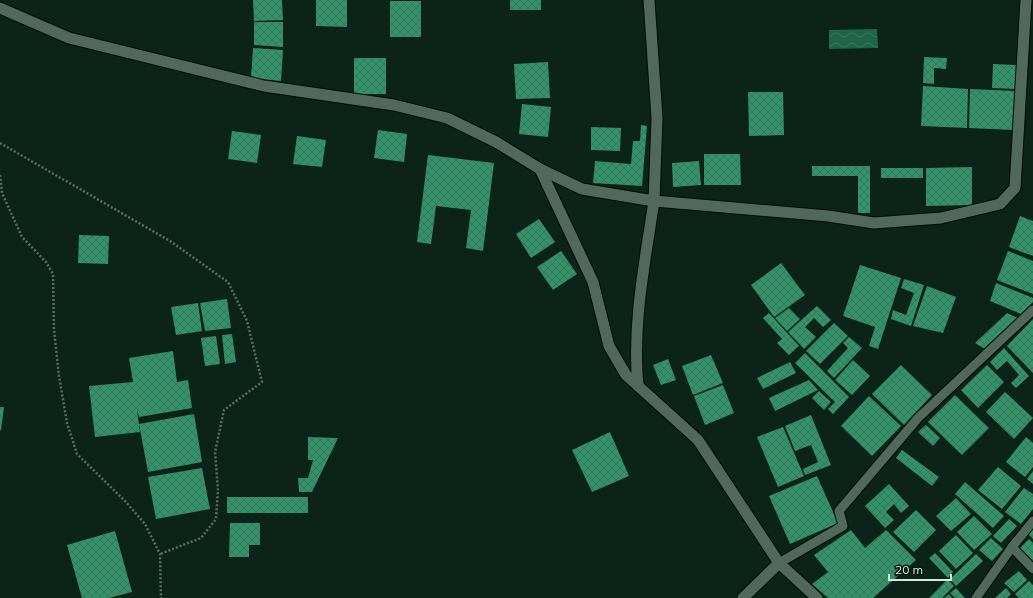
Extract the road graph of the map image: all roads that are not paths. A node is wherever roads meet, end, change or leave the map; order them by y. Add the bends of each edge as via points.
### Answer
1 (648, 0) edge
2 (1026, 0) edge
3 (0, 8) edge
4 (540, 169) junction
5 (654, 201) junction
6 (1033, 310) edge
7 (638, 386) junction
8 (1033, 520) edge
9 (1012, 547) junction
10 (779, 563) junction
11 (1033, 569) edge
12 (743, 598) edge
13 (817, 598) edge
14 (976, 598) edge

1 - 5 street via 657,118
2 - 5 street via 1015,188 1000,204 941,218 874,223 828,216
3 - 4 street via 69,38 257,84 394,105 447,118 496,142
4 - 5 street via 582,189
4 - 7 street via 593,282 609,346 626,375
5 - 7 street via 640,301 636,362
6 - 10 lane via 918,418 839,511 843,526
7 - 10 street via 698,440
8 - 9 lane
9 - 11 lane
9 - 14 lane
10 - 12 street
10 - 13 street

